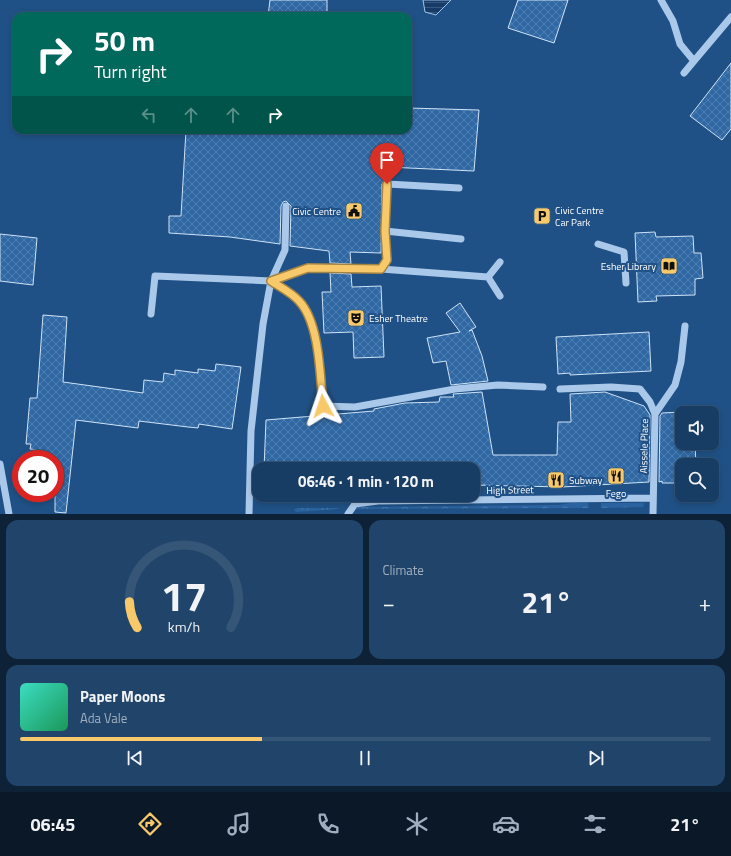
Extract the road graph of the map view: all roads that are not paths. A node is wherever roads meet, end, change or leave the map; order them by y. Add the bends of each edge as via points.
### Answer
1 (661, 0) edge
2 (731, 17) edge
3 (694, 61) junction
4 (684, 73) dead end
5 (459, 188) dead end
6 (286, 206) dead end
7 (385, 231) junction
8 (461, 239) dead end
9 (598, 244) dead end
10 (500, 262) dead end
11 (381, 269) junction
12 (488, 277) junction
13 (271, 281) junction
14 (626, 283) dead end
15 (500, 296) dead end
16 (151, 314) dead end
17 (685, 326) dead end
18 (543, 388) dead end
19 (560, 389) dead end
20 (654, 414) junction
21 (0, 464) edge
22 (653, 498) junction
23 (9, 514) edge
24 (248, 514) edge
25 (348, 514) edge
26 (653, 514) edge

1 - 3 street via 673,21 680,44
2 - 3 street
3 - 4 street
5 - 7 street via 387,184
6 - 13 street via 285,250
7 - 8 street
7 - 11 street via 387,260
9 - 14 street via 624,252
10 - 12 street
11 - 12 street
11 - 13 street via 308,268
12 - 15 street
13 - 16 street via 155,276
13 - 18 street via 299,300 309,314 319,363 323,406 355,407 455,388 498,385
13 - 24 street via 263,324 251,431
17 - 20 street via 681,362 675,385
19 - 20 street, Aissele Place via 640,389 650,402
20 - 22 street, Aissele Place
21 - 23 street
22 - 25 street, High Street via 378,501 354,504
22 - 26 street, Aissele Place

